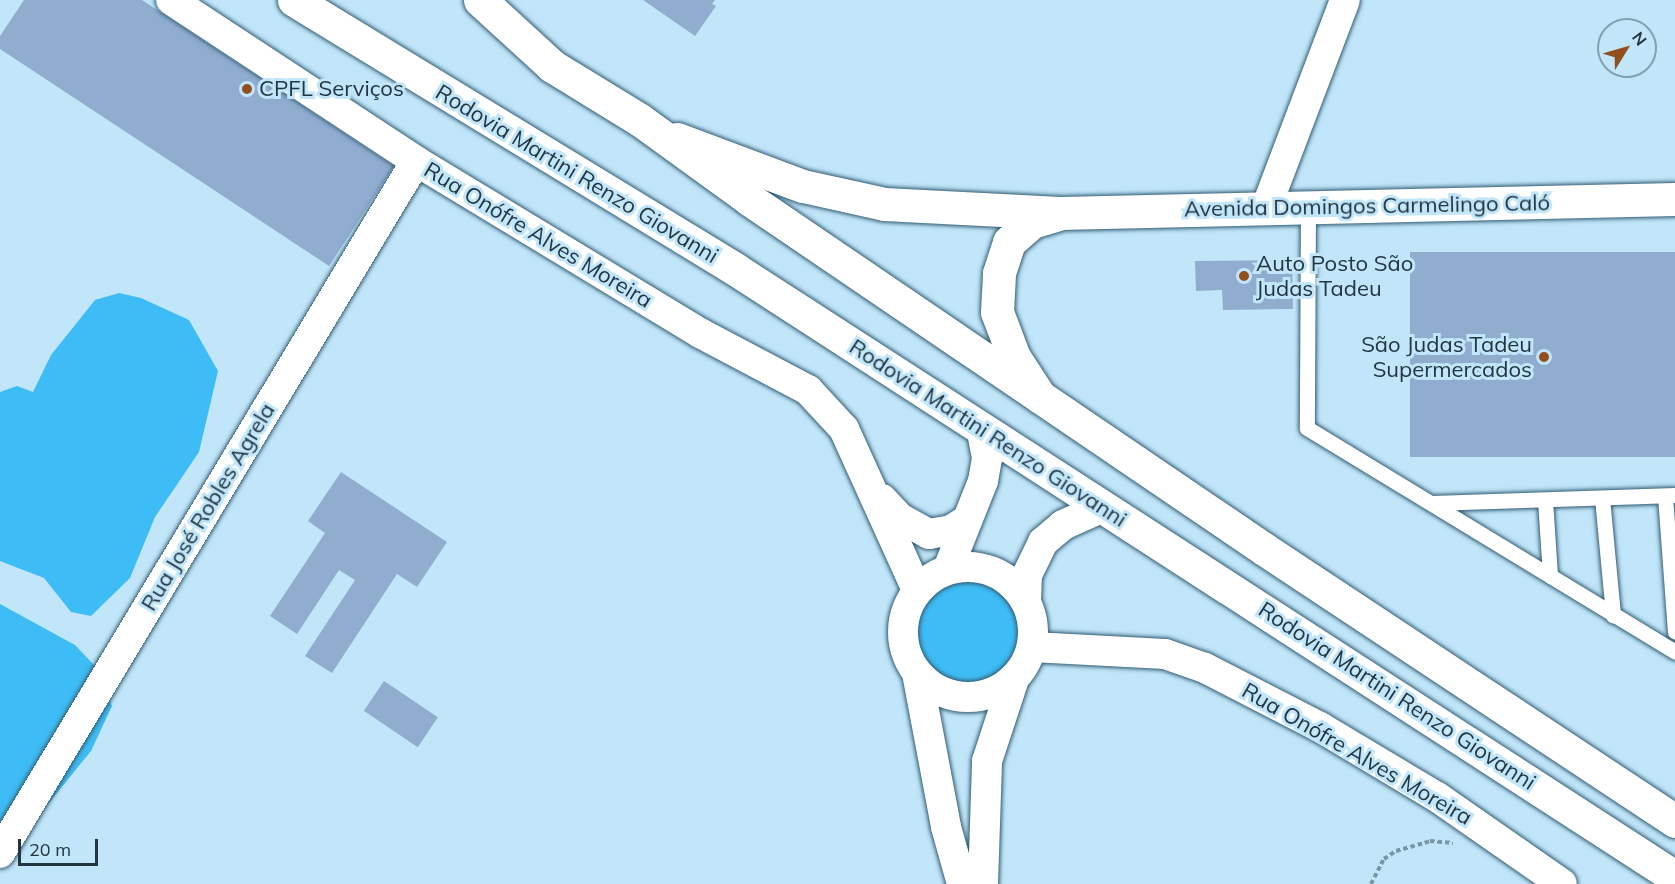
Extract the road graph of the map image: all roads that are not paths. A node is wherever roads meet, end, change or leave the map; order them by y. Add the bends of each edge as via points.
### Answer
1 (171, 0) edge
2 (294, 0) edge
3 (480, 0) edge
4 (1345, 0) edge
5 (640, 120) junction
6 (416, 161) junction
7 (1675, 199) edge
8 (1308, 207) junction
9 (1266, 208) junction
10 (1060, 213) junction
11 (1040, 396) junction
12 (981, 428) junction
13 (876, 492) junction
14 (1670, 496) edge
15 (1602, 498) junction
16 (1545, 500) junction
17 (1431, 504) junction
18 (1103, 507) junction
19 (967, 520) junction
20 (948, 569) junction
21 (1550, 576) junction
22 (906, 593) junction
23 (1026, 602) junction
24 (1613, 615) junction
25 (1675, 632) edge
26 (1032, 647) junction
27 (1675, 652) edge
28 (909, 670) junction
29 (1014, 679) junction
30 (1675, 821) edge
31 (0, 853) edge
32 (1675, 877) edge
33 (962, 884) edge
34 (983, 884) edge
35 (1562, 884) edge

1 - 6 street, Rua Onófre Alves Moreira
2 - 12 main road, Rodovia Martini Renzo Giovanni via 735,270
3 - 5 main road via 552,66
4 - 9 street
5 - 10 main road, Avenida Domingos Carmelingo Caló via 691,146 815,188 884,204
5 - 11 main road via 749,199
6 - 13 street, Rua Onófre Alves Moreira via 700,333 808,390 844,429
6 - 31 street, Rua José Robles Agrela
7 - 8 main road, Avenida Domingos Carmelingo Caló
8 - 9 main road, Avenida Domingos Carmelingo Caló
8 - 17 lane via 1307,428
9 - 10 main road, Avenida Domingos Carmelingo Caló
10 - 11 main road, Avenida Domingos Carmelingo Caló via 1032,222 1009,242 999,273 997,312 1014,357
11 - 30 main road
12 - 18 main road, Rodovia Martini Renzo Giovanni
12 - 19 street via 986,466
13 - 19 street via 900,518 929,534 951,530
13 - 22 street
14 - 15 lane
14 - 25 lane
15 - 16 lane
15 - 24 lane
16 - 17 lane
16 - 21 lane
17 - 21 lane
18 - 23 street via 1063,525 1043,542 1027,575
18 - 32 main road, Rodovia Martini Renzo Giovanni
19 - 20 street
20 - 22 street
20 - 23 street via 985,568 1016,587
21 - 24 lane
22 - 28 street via 903,640
23 - 26 street via 1032,617
24 - 27 lane
26 - 29 street
26 - 35 street, Rua Onófre Alves Moreira via 1165,654 1205,668 1320,727 1491,832
28 - 29 street via 933,688 953,696 975,698 996,692
28 - 33 street
29 - 34 street via 987,761

